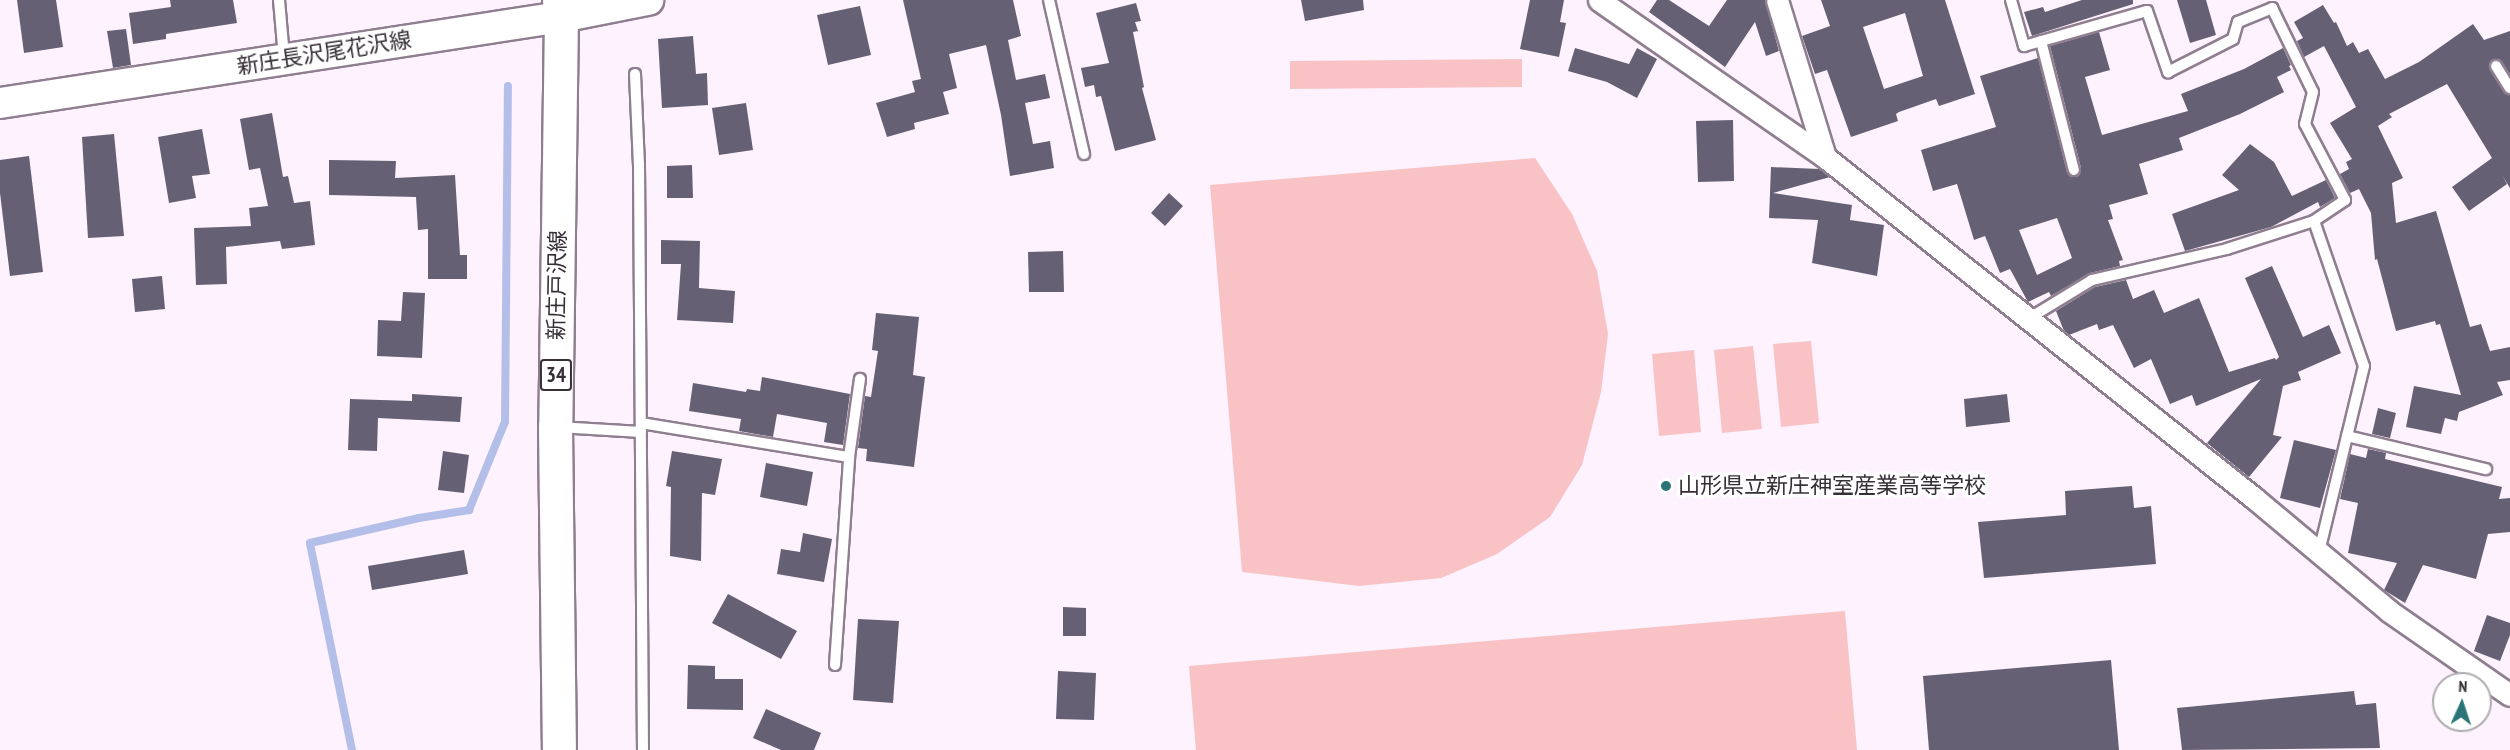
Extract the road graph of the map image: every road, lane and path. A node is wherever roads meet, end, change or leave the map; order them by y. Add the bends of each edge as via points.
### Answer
1 (279, 0) edge
2 (648, 0) edge
3 (1049, 0) edge
4 (1599, 0) edge
5 (1777, 0) edge
6 (2011, 0) edge
7 (560, 9) edge
8 (2042, 41) junction
9 (284, 59) junction
10 (2496, 66) dead end
11 (635, 74) dead end
12 (2510, 88) edge
13 (0, 103) edge
14 (1084, 154) dead end
15 (1825, 157) junction
16 (2074, 170) dead end
17 (2314, 221) junction
18 (2028, 319) junction
19 (860, 379) dead end
20 (555, 427) junction
21 (641, 427) junction
22 (2347, 436) junction
23 (849, 457) junction
24 (2486, 469) dead end
25 (2319, 552) junction
26 (835, 665) dead end
27 (2510, 695) edge
28 (559, 750) edge
29 (643, 750) edge

1 - 9 lane
2 - 7 main road, 新庄長沢尾花沢線
3 - 14 lane
4 - 15 street
5 - 15 street
6 - 8 lane via 2024,46
7 - 9 main road, 新庄長沢尾花沢線
7 - 20 main road, 新庄戸沢線 / 34
8 - 16 lane
8 - 17 lane via 2147,11 2168,72 2233,39 2238,22 2272,8 2313,92 2306,124 2344,200
9 - 13 main road, 新庄長沢尾花沢線
10 - 12 lane
11 - 21 lane
15 - 18 street
17 - 18 lane via 2227,249 2092,280
17 - 22 lane via 2364,366
18 - 25 street
19 - 23 lane
20 - 21 lane
20 - 28 main road, 新庄戸沢線 / 34
21 - 23 lane
21 - 29 lane
22 - 24 lane
22 - 25 lane
23 - 26 lane
25 - 27 street via 2389,611

